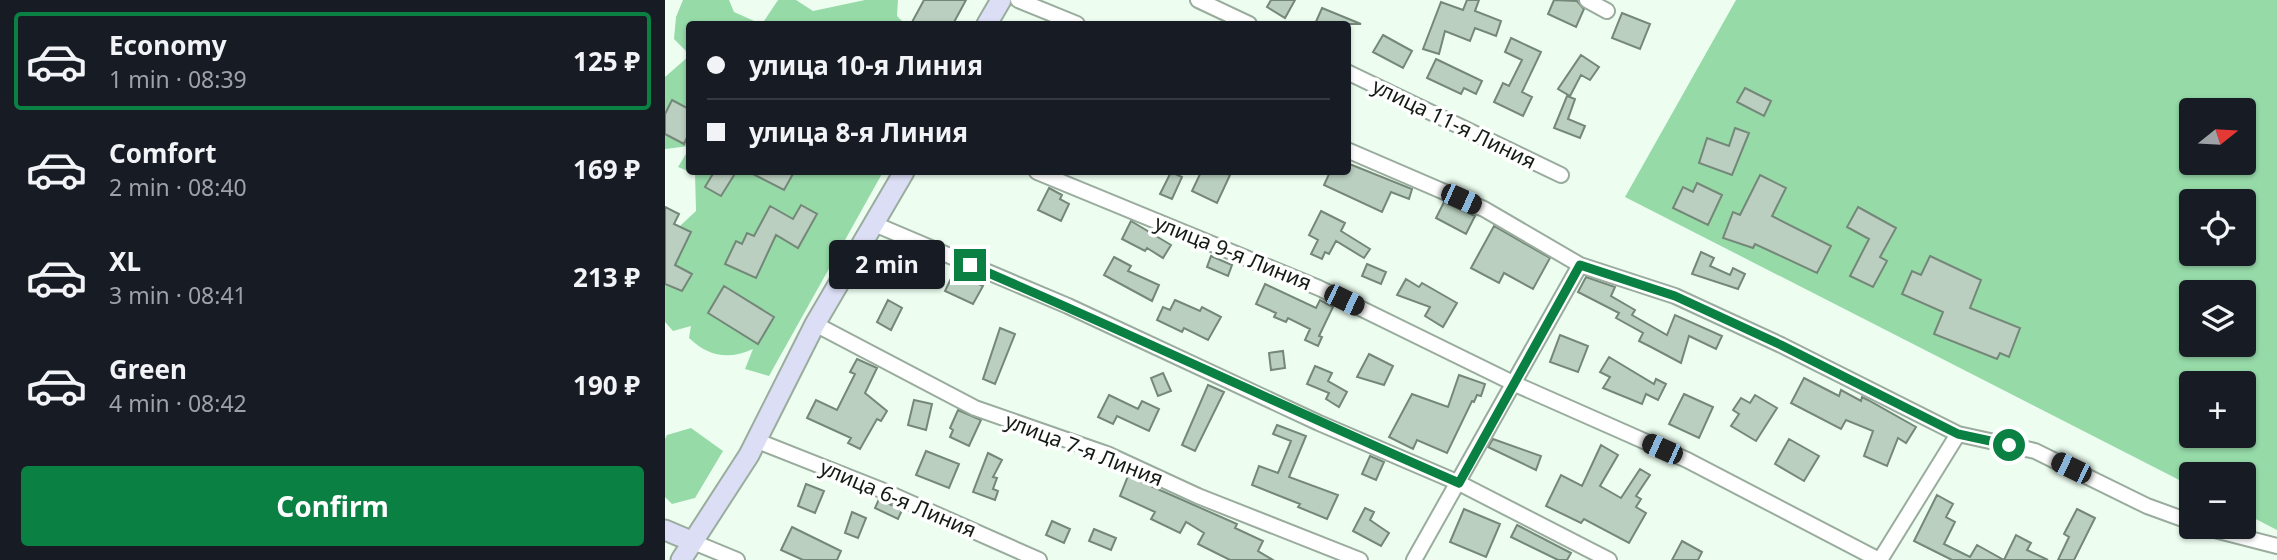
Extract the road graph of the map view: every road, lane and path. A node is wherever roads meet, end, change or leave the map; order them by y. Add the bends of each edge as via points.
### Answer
1 (1001, 0) edge
2 (1018, 0) edge
3 (1198, 0) edge
4 (1587, 0) edge
5 (1608, 11) dead end
6 (989, 21) edge
7 (1070, 21) edge
8 (1243, 21) edge
9 (1351, 74) edge
10 (1351, 152) edge
11 (902, 175) edge
12 (1044, 175) edge
13 (1561, 175) dead end
14 (872, 223) junction
15 (1580, 265) junction
16 (815, 324) junction
17 (1515, 384) junction
18 (1958, 434) junction
19 (755, 440) junction
20 (1459, 483) junction
21 (2179, 518) edge
22 (665, 530) edge
23 (2250, 539) edge
24 (691, 541) junction
25 (2277, 546) edge
26 (681, 560) edge
27 (737, 560) edge
28 (1039, 560) edge
29 (1360, 560) edge
30 (1414, 560) edge
31 (1609, 560) edge
32 (1879, 560) edge

1 - 6 street
2 - 7 street
3 - 8 street
4 - 5 street
9 - 13 street, улица 11-я Линия
10 - 15 street via 1484,209
11 - 14 street
12 - 17 street, улица 9-я Линия via 1319,288
14 - 16 street
14 - 20 street
15 - 17 street
15 - 18 street via 1675,296
16 - 19 street
16 - 29 street, улица 7-я Линия via 975,408 1107,454 1198,496
17 - 20 street
17 - 32 street, улица 9-я Линия via 1686,460
18 - 21 street via 2035,451
18 - 32 street
19 - 24 street
19 - 28 street, улица 6-я Линия
20 - 30 street
20 - 31 street
22 - 24 street
23 - 25 street
24 - 26 street
24 - 27 street

